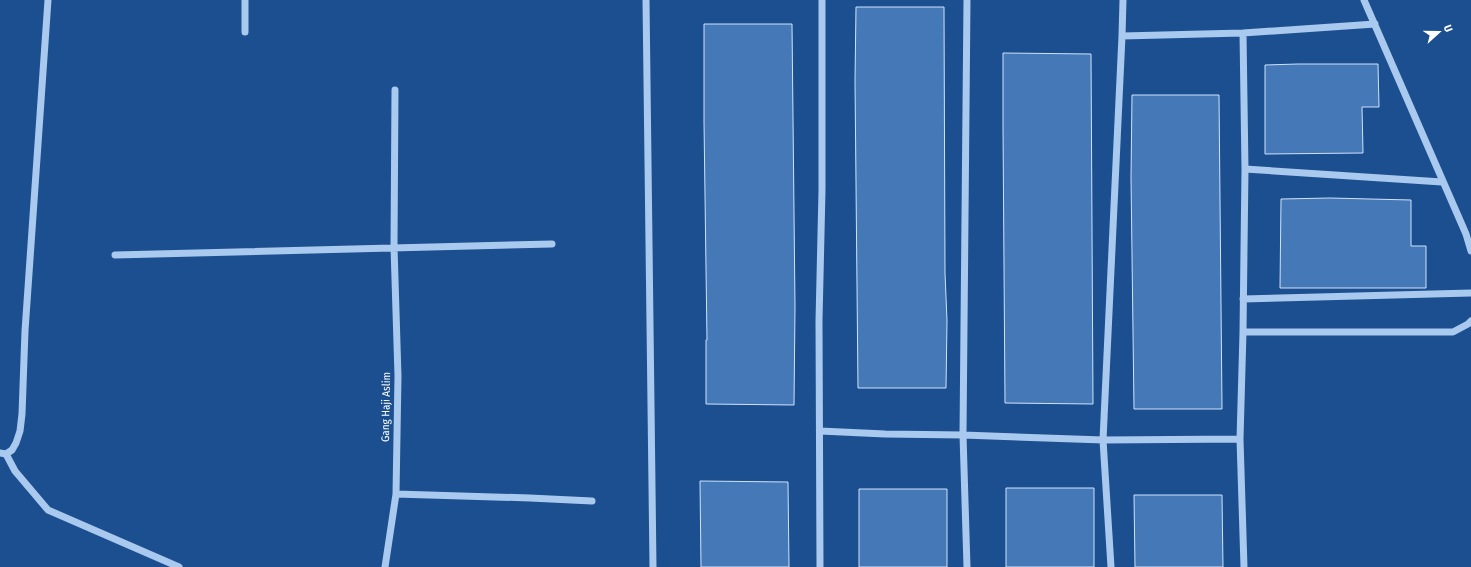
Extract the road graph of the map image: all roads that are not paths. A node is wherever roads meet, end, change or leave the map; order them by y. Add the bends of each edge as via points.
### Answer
1 (48, 0) edge
2 (245, 0) edge
3 (646, 0) edge
4 (822, 0) edge
5 (967, 0) edge
6 (1123, 0) edge
7 (1364, 0) edge
8 (1375, 24) junction
9 (245, 32) dead end
10 (1244, 32) junction
11 (1122, 36) junction
12 (395, 90) dead end
13 (1245, 169) junction
14 (1442, 182) junction
15 (552, 244) dead end
16 (394, 247) junction
17 (1471, 251) edge
18 (115, 255) dead end
19 (1471, 293) edge
20 (1243, 299) junction
21 (1471, 321) edge
22 (1243, 332) junction
23 (820, 431) junction
24 (964, 435) junction
25 (1240, 439) junction
26 (1103, 440) junction
27 (3, 454) edge
28 (396, 494) junction
29 (592, 501) dead end
30 (179, 567) edge
31 (386, 567) edge
32 (653, 567) edge
33 (820, 567) edge
34 (967, 567) edge
35 (1111, 567) edge
36 (1244, 567) edge

1 - 27 street via 25,331 22,414 16,443 12,450
2 - 9 street
3 - 32 street
4 - 23 street
5 - 24 street
6 - 11 street
7 - 8 street
8 - 10 street
8 - 14 street
10 - 11 street
10 - 13 street
11 - 26 street
12 - 16 street, Gang Haji Aslim
13 - 14 street
13 - 20 street
14 - 17 street
15 - 16 street
16 - 18 street
16 - 28 street, Gang Haji Aslim via 398,376
19 - 20 street
20 - 22 street
21 - 22 street via 1453,332
22 - 25 street
23 - 24 street
23 - 33 street
24 - 26 street
24 - 34 street
25 - 26 street
25 - 36 street
26 - 35 street
27 - 30 street via 48,510
28 - 29 street
28 - 31 street, Gang Haji Aslim

